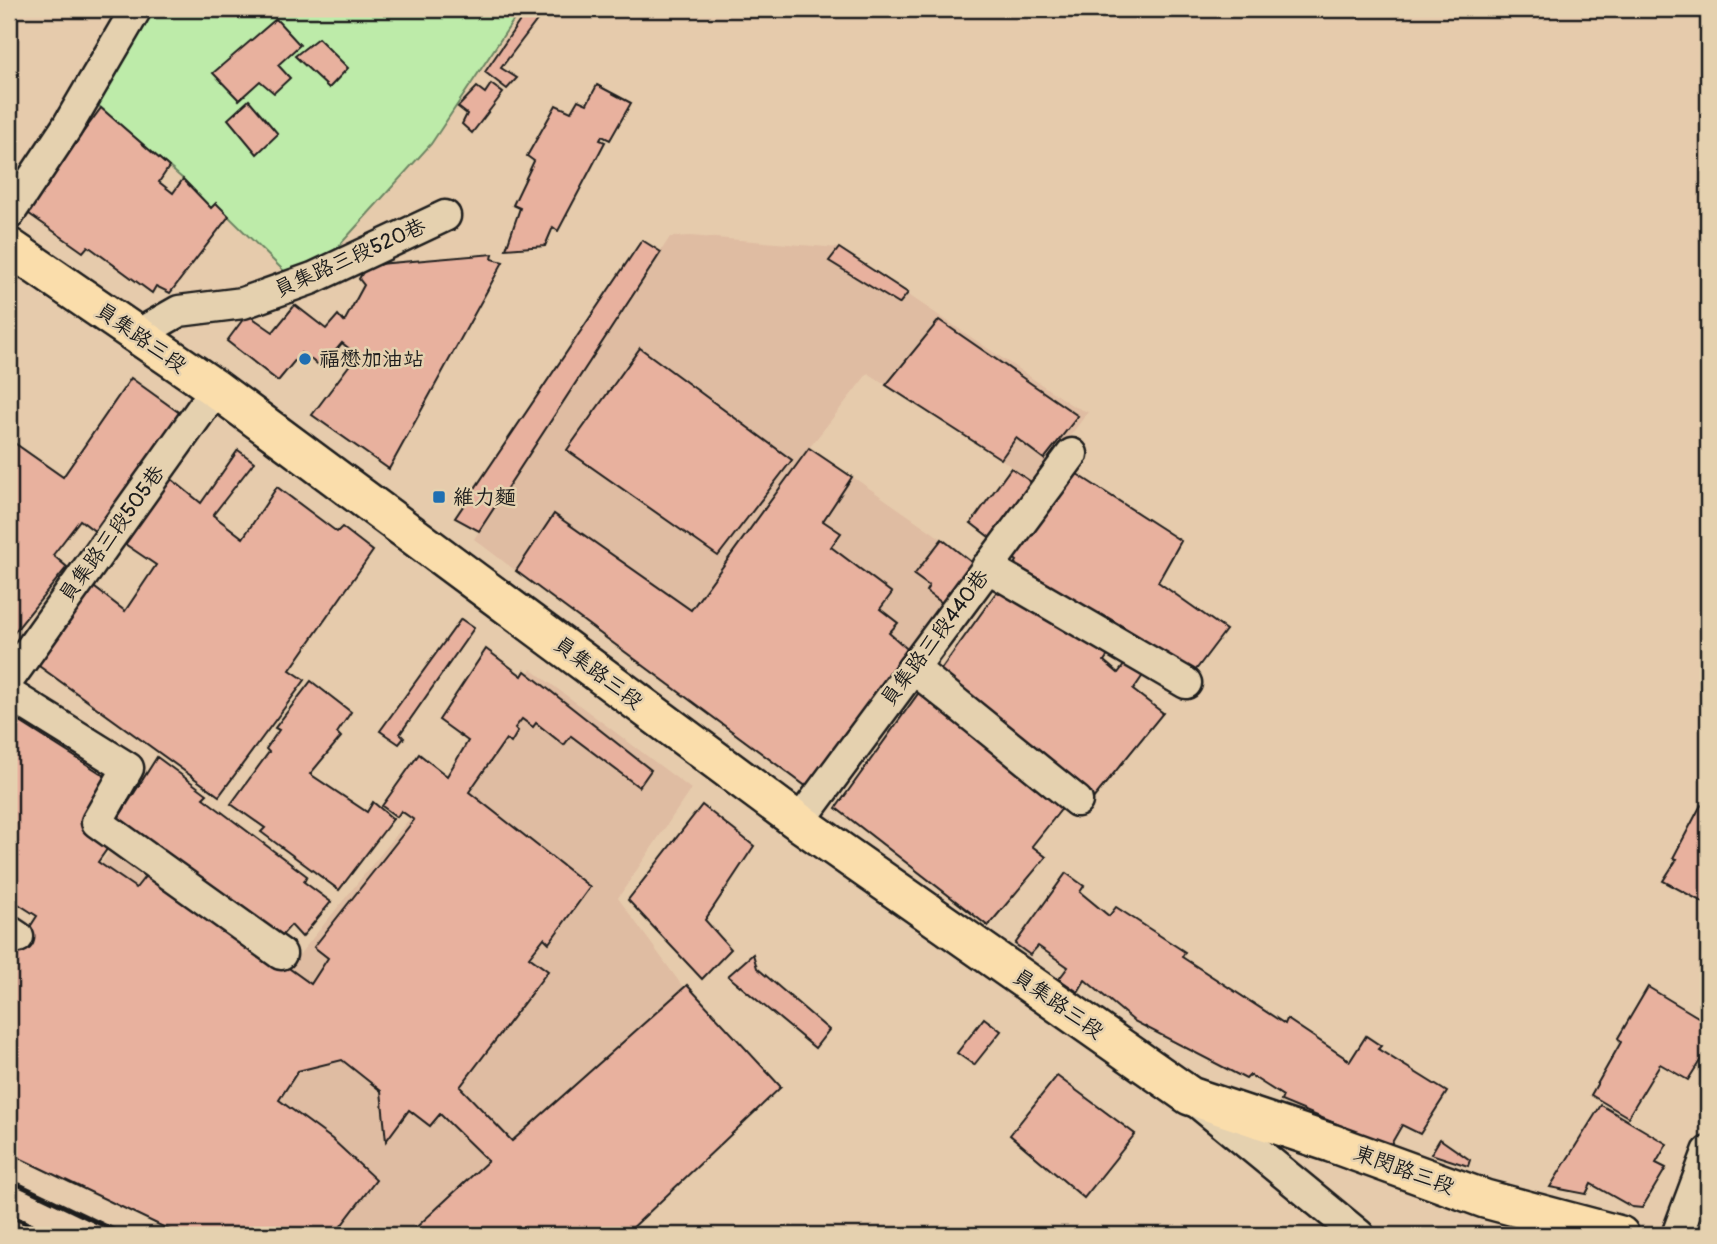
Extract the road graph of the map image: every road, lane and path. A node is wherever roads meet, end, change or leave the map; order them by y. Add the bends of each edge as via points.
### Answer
1 (135, 9) edge
2 (9, 214) edge
3 (445, 216) dead end
4 (9, 247) edge
5 (136, 335) junction
6 (216, 389) junction
7 (1072, 454) dead end
8 (988, 567) junction
9 (913, 668) junction
10 (9, 679) edge
11 (1186, 683) dead end
12 (9, 694) edge
13 (1077, 801) dead end
14 (799, 822) junction
15 (281, 954) dead end
16 (1189, 1096) junction
17 (1706, 1166) edge
18 (1359, 1235) edge
19 (1620, 1235) edge
20 (1677, 1235) edge

1 - 2 street via 67,127
3 - 5 street, 員集路三段520巷 via 313,278 243,303 179,311
4 - 5 main road, 員集路三段
5 - 6 main road, 員集路三段
6 - 10 street, 員集路三段505巷
6 - 14 main road, 員集路三段
7 - 8 street, 員集路三段440巷
8 - 9 street, 員集路三段440巷
8 - 11 street
9 - 13 street
9 - 14 street, 員集路三段440巷
12 - 15 street via 128,768 97,822
14 - 16 main road, 員集路三段
16 - 18 street
16 - 19 main road, 東閔路三段 via 1485,1199
17 - 20 street

